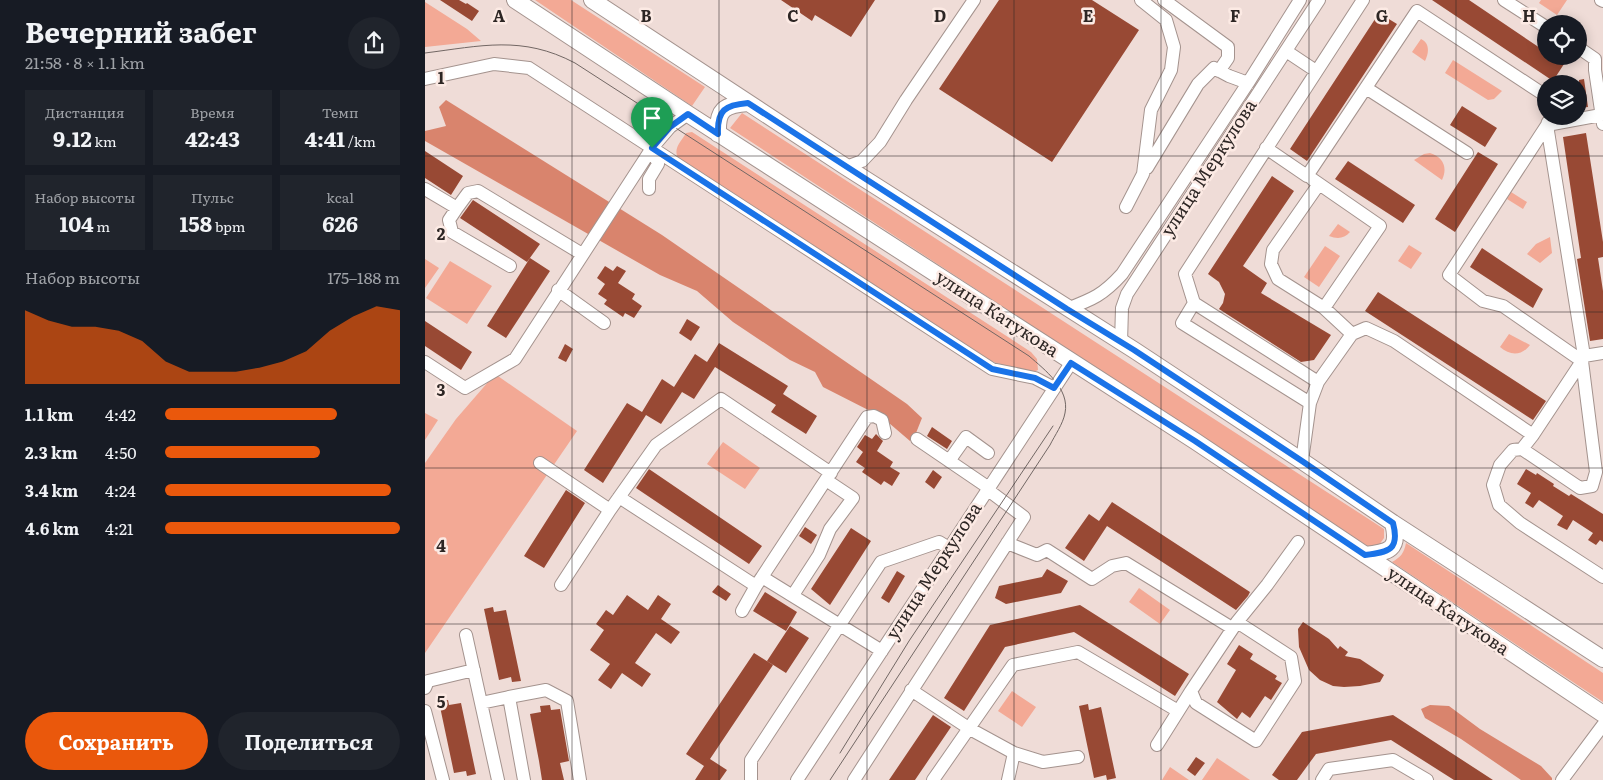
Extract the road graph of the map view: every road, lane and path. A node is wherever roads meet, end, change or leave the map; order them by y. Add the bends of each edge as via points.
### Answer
1 (515, 0) edge
2 (592, 0) edge
3 (974, 0) edge
4 (1141, 0) edge
5 (1164, 0) edge
6 (1299, 0) edge
7 (1319, 0) edge
8 (1363, 0) edge
9 (1504, 0) edge
10 (1537, 21) edge
11 (1286, 50) junction
12 (1587, 52) edge
13 (1599, 58) edge
14 (1219, 71) junction
15 (1316, 71) junction
16 (425, 79) edge
17 (1248, 83) junction
18 (1366, 88) junction
19 (1537, 90) edge
20 (748, 103) junction
21 (688, 114) junction
22 (1587, 119) edge
23 (1602, 119) edge
24 (1546, 125) edge
25 (1550, 125) edge
26 (718, 134) junction
27 (652, 148) junction
28 (1266, 148) junction
29 (1467, 153) dead end
30 (846, 167) junction
31 (1143, 174) junction
32 (1307, 176) junction
33 (1319, 184) junction
34 (425, 189) edge
35 (649, 189) dead end
36 (1126, 207) dead end
37 (457, 208) junction
38 (582, 254) junction
39 (510, 266) dead end
40 (558, 290) junction
41 (1194, 303) junction
42 (1324, 308) junction
43 (1067, 309) junction
44 (604, 323) dead end
45 (1352, 334) junction
46 (1121, 343) junction
47 (1603, 353) edge
48 (1583, 359) junction
49 (425, 362) edge
50 (1071, 363) junction
51 (1318, 382) junction
52 (1054, 388) junction
53 (1310, 403) junction
54 (885, 433) dead end
55 (1533, 435) junction
56 (917, 439) dead end
57 (1523, 449) junction
58 (988, 453) dead end
59 (949, 461) junction
60 (1302, 461) junction
61 (540, 463) dead end
62 (828, 476) junction
63 (988, 489) junction
64 (619, 496) junction
65 (609, 510) junction
66 (1393, 523) junction
67 (1298, 542) dead end
68 (1007, 543) junction
69 (949, 548) junction
70 (1365, 555) junction
71 (1603, 577) edge
72 (759, 581) junction
73 (561, 585) dead end
74 (793, 595) junction
75 (742, 610) dead end
76 (839, 624) junction
77 (1234, 625) junction
78 (466, 636) dead end
79 (882, 651) junction
80 (1603, 659) edge
81 (474, 670) junction
82 (425, 688) edge
83 (911, 690) junction
84 (1191, 691) junction
85 (509, 697) junction
86 (481, 703) junction
87 (1173, 708) dead end
88 (425, 710) edge
89 (1603, 714) edge
90 (1603, 725) edge
91 (970, 728) junction
92 (1157, 745) dead end
93 (1014, 753) junction
94 (1078, 757) dead end
95 (443, 780) edge
96 (498, 780) edge
97 (524, 780) edge
98 (580, 780) edge
99 (751, 780) edge
100 (797, 780) edge
101 (854, 780) edge
102 (933, 780) edge
103 (1008, 780) edge
104 (1322, 780) edge
105 (1427, 780) edge
106 (1563, 780) edge

1 - 21 main road, улица Катукова
2 - 20 main road
3 - 30 street via 880,142 862,161
4 - 31 street via 1166,20 1174,46 1171,70 1151,110
5 - 14 street via 1228,47 1228,58
6 - 17 street, улица Меркулова
7 - 11 street, улица Меркулова
8 - 15 street
9 - 10 street
11 - 15 street
11 - 46 street, улица Меркулова via 1127,294
12 - 13 street
13 - 23 street via 1595,70
14 - 17 street
14 - 31 street via 1214,68 1198,84
15 - 28 street
16 - 27 street via 494,64 529,68
17 - 43 street, улица Меркулова via 1121,274 1093,299
18 - 19 street via 1417,10
18 - 29 street
18 - 32 street
20 - 26 main road via 735,104 723,110 718,120
20 - 30 main road
21 - 26 main road, улица Катукова
21 - 27 street via 670,127
22 - 23 street
24 - 48 street via 1449,275 1483,300 1503,306
25 - 48 street
26 - 50 main road, улица Катукова
27 - 35 street via 658,164 649,180
27 - 38 street
27 - 52 street via 992,369 1035,378
28 - 32 street
28 - 41 street via 1185,274
30 - 43 main road
31 - 36 street
32 - 33 street
33 - 42 street via 1273,250 1271,264 1278,279
33 - 42 street via 1380,226
34 - 37 street
37 - 38 street via 468,193 478,191
37 - 39 street via 449,220 452,232
38 - 40 street
40 - 44 street
40 - 49 street via 515,359 465,388
41 - 51 street
41 - 53 street via 1182,323
42 - 45 street
43 - 46 main road
45 - 51 street
45 - 55 street via 1366,328 1394,341
46 - 60 main road
47 - 48 street
48 - 55 street
48 - 57 street via 1596,472 1592,486 1580,488
50 - 52 street, улица Меркулова
50 - 70 main road, улица Катукова
51 - 53 street
52 - 63 street, улица Меркулова
53 - 60 street
54 - 62 street via 882,420 867,417
55 - 57 street
56 - 59 street
57 - 71 street via 1513,450 1500,465 1493,485 1499,505 1520,523
58 - 59 street via 966,437
59 - 63 street
60 - 66 main road
61 - 65 street
62 - 64 street via 721,399 656,445
62 - 72 street
62 - 74 street via 853,498 830,529 819,555
63 - 68 street via 1024,517
63 - 69 street, улица Меркулова
64 - 65 street
64 - 72 street
65 - 73 street
66 - 70 main road via 1395,543 1390,550
66 - 80 main road
67 - 77 street
68 - 77 street via 1037,555 1047,550 1092,579 1112,566 1126,563
68 - 83 street
69 - 76 street via 939,542 881,562
69 - 79 street, улица Меркулова
70 - 89 main road, улица Катукова
72 - 74 street
72 - 75 street
74 - 76 street
76 - 79 street
76 - 99 street via 751,760
77 - 84 street
77 - 84 street via 1291,657 1295,681 1256,742 1196,703
78 - 81 street
79 - 100 street, улица Меркулова
81 - 82 street via 428,680
81 - 86 street
83 - 91 street
83 - 101 street
84 - 92 street
85 - 86 street
85 - 97 street
85 - 98 street via 546,690 567,701
86 - 96 street
87 - 91 street via 1078,652 1013,666
88 - 95 street
90 - 106 street
91 - 93 street
91 - 102 street
93 - 94 street via 1043,762
93 - 103 street
104 - 105 street via 1329,769 1393,760

